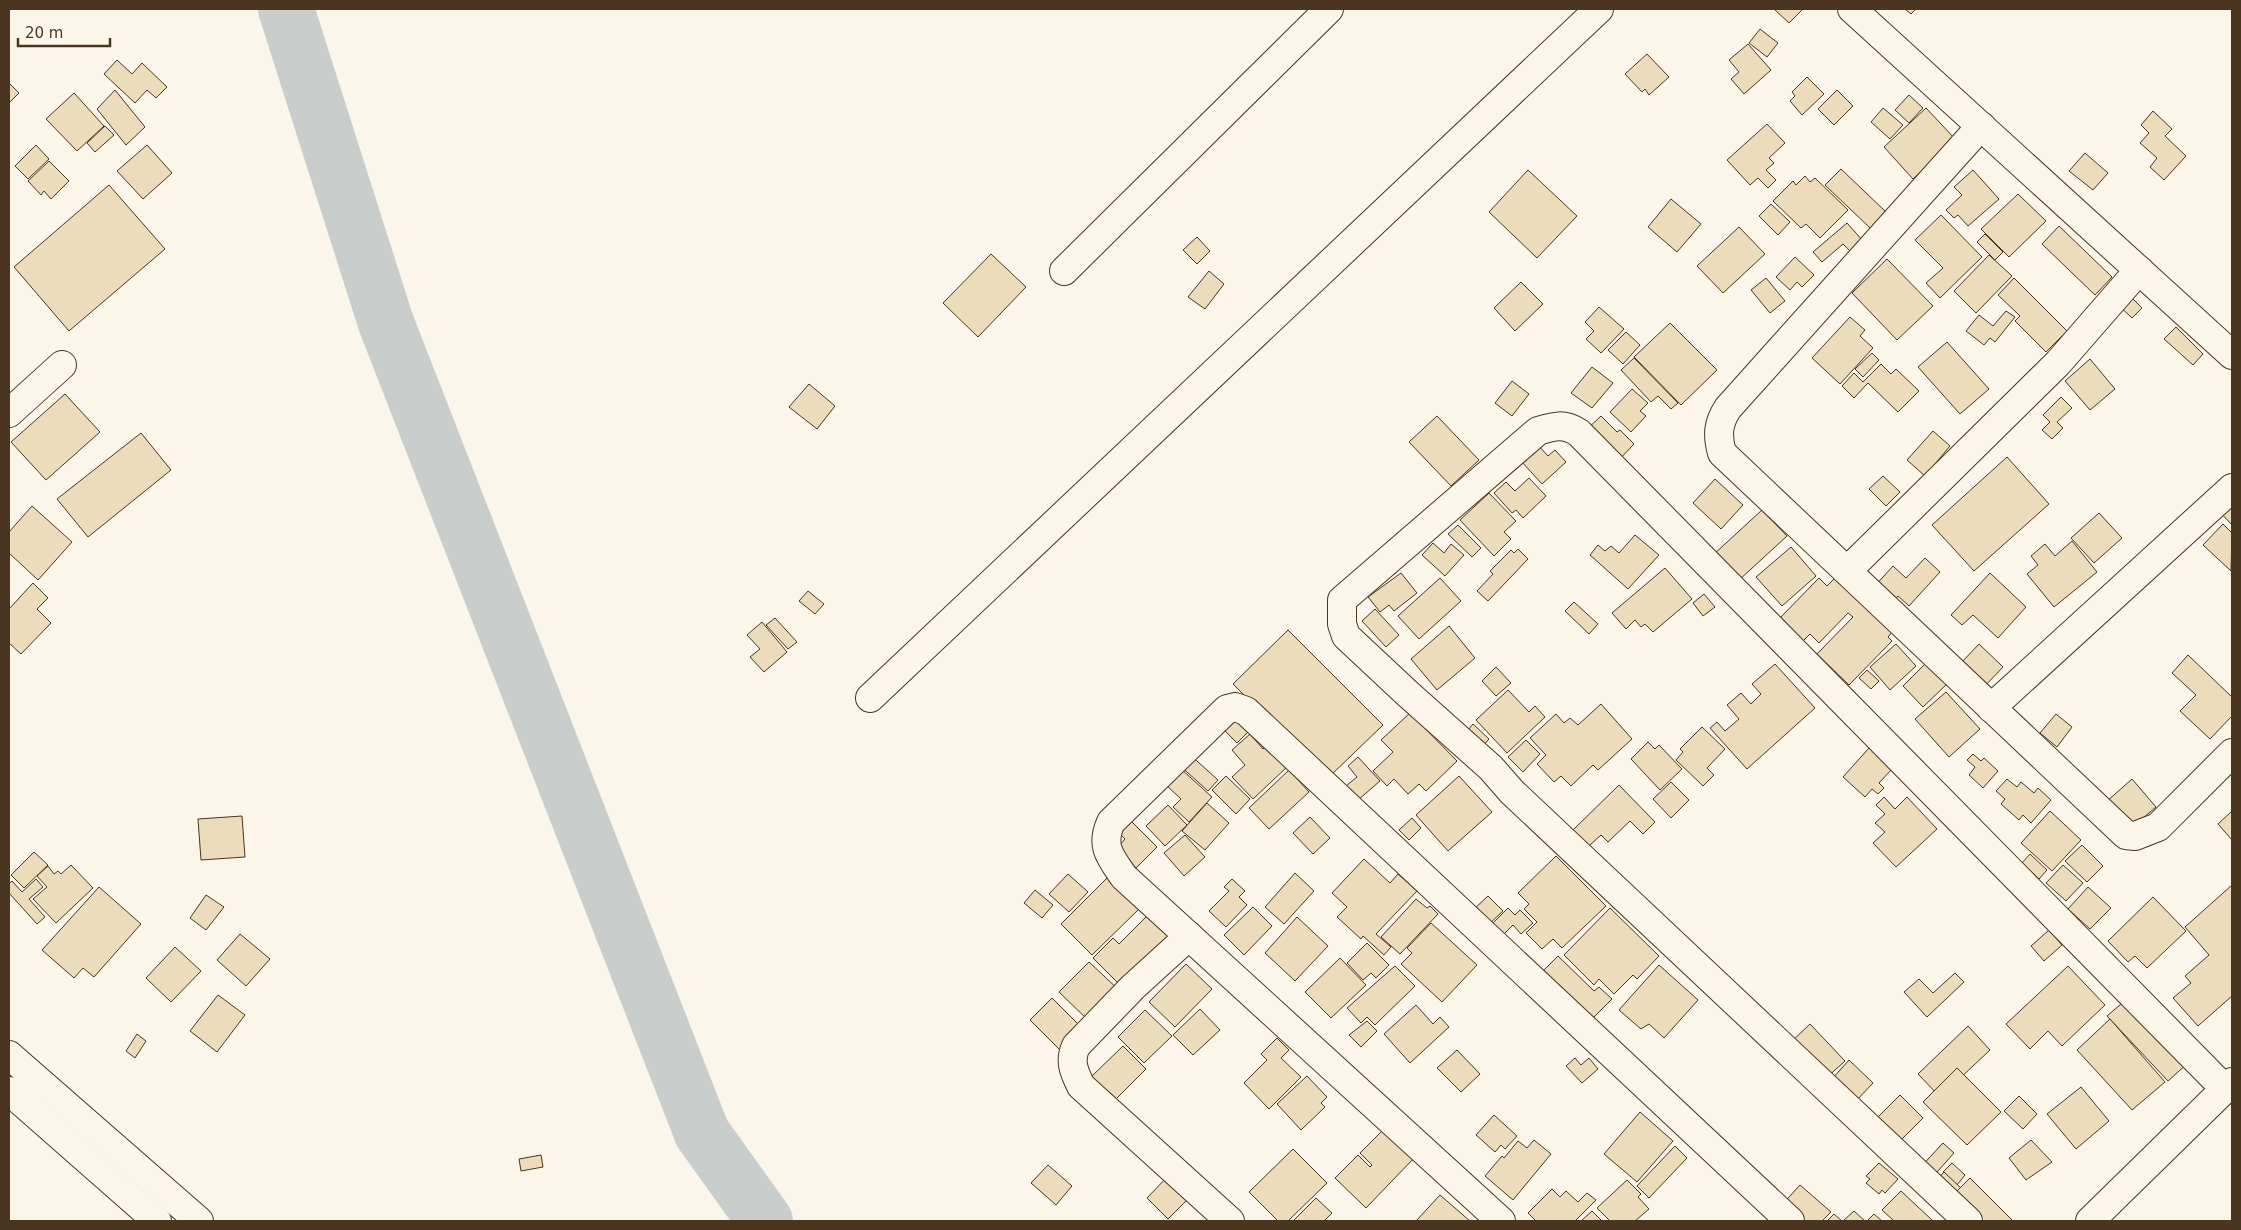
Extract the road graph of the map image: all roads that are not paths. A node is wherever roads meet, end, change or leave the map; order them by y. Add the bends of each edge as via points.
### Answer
1 (1329, 9) edge
2 (1600, 9) edge
3 (1852, 9) edge
4 (1981, 126) junction
5 (2138, 270) junction
6 (1064, 271) dead end
7 (2232, 355) edge
8 (62, 364) dead end
9 (9, 413) edge
10 (2232, 488) edge
11 (1847, 571) junction
12 (870, 698) dead end
13 (1992, 708) junction
14 (2232, 753) edge
15 (1189, 936) junction
16 (9, 1055) edge
17 (2229, 1086) edge
18 (9, 1091) edge
19 (157, 1221) edge
20 (199, 1221) edge
21 (1230, 1221) edge
22 (1501, 1221) edge
23 (1790, 1221) edge
24 (1968, 1221) edge
25 (2090, 1221) edge

1 - 6 main road
2 - 12 main road
3 - 4 main road
4 - 5 main road
4 - 11 main road via 1721,419 1718,436 1722,453
5 - 7 main road
5 - 11 main road via 2058,363
8 - 9 main road
10 - 13 main road
11 - 13 main road
13 - 14 main road via 2126,835 2148,833 2158,827
15 - 21 main road via 1076,1046 1072,1062 1081,1086
15 - 22 main road
15 - 23 main road via 1124,877 1107,853 1108,828 1144,788 1227,709 1239,708 1246,711
16 - 20 main road
17 - 24 main road via 1579,433 1556,425 1538,431 1342,600 1342,624 1346,636 1492,768 1512,792
17 - 25 main road
18 - 19 main road

